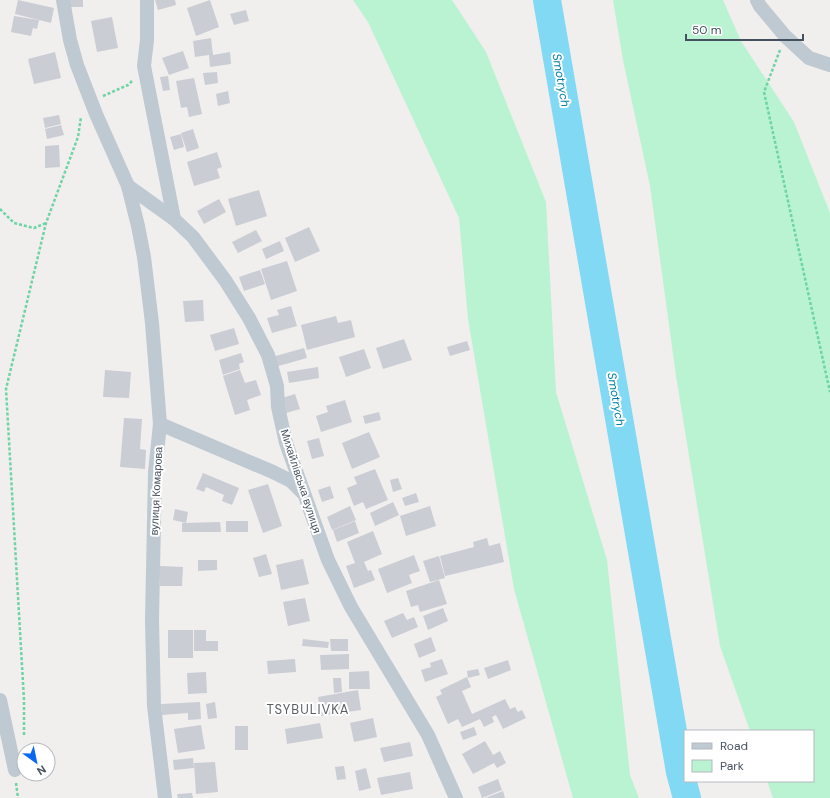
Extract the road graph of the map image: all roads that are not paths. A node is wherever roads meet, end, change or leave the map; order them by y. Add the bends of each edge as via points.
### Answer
1 (63, 0) edge
2 (147, 0) edge
3 (757, 0) edge
4 (830, 65) edge
5 (128, 186) junction
6 (174, 219) junction
7 (160, 424) junction
8 (304, 494) junction
9 (0, 700) edge
10 (15, 770) dead end
11 (165, 798) edge
12 (456, 798) edge

1 - 5 street, вулиця Комарова via 77,65
2 - 6 street via 148,40 144,66
3 - 4 street via 785,36 809,58
5 - 6 street, Михайлівська вулиця
5 - 7 street, вулиця Комарова via 144,257
6 - 8 street, Михайлівська вулиця via 193,237 225,280 268,355 277,386 278,407 286,443
7 - 8 street via 285,478
7 - 11 street, вулиця Комарова via 156,472 152,620 154,706
8 - 12 street, Михайлівська вулиця via 331,566 351,607 428,735
9 - 10 street

